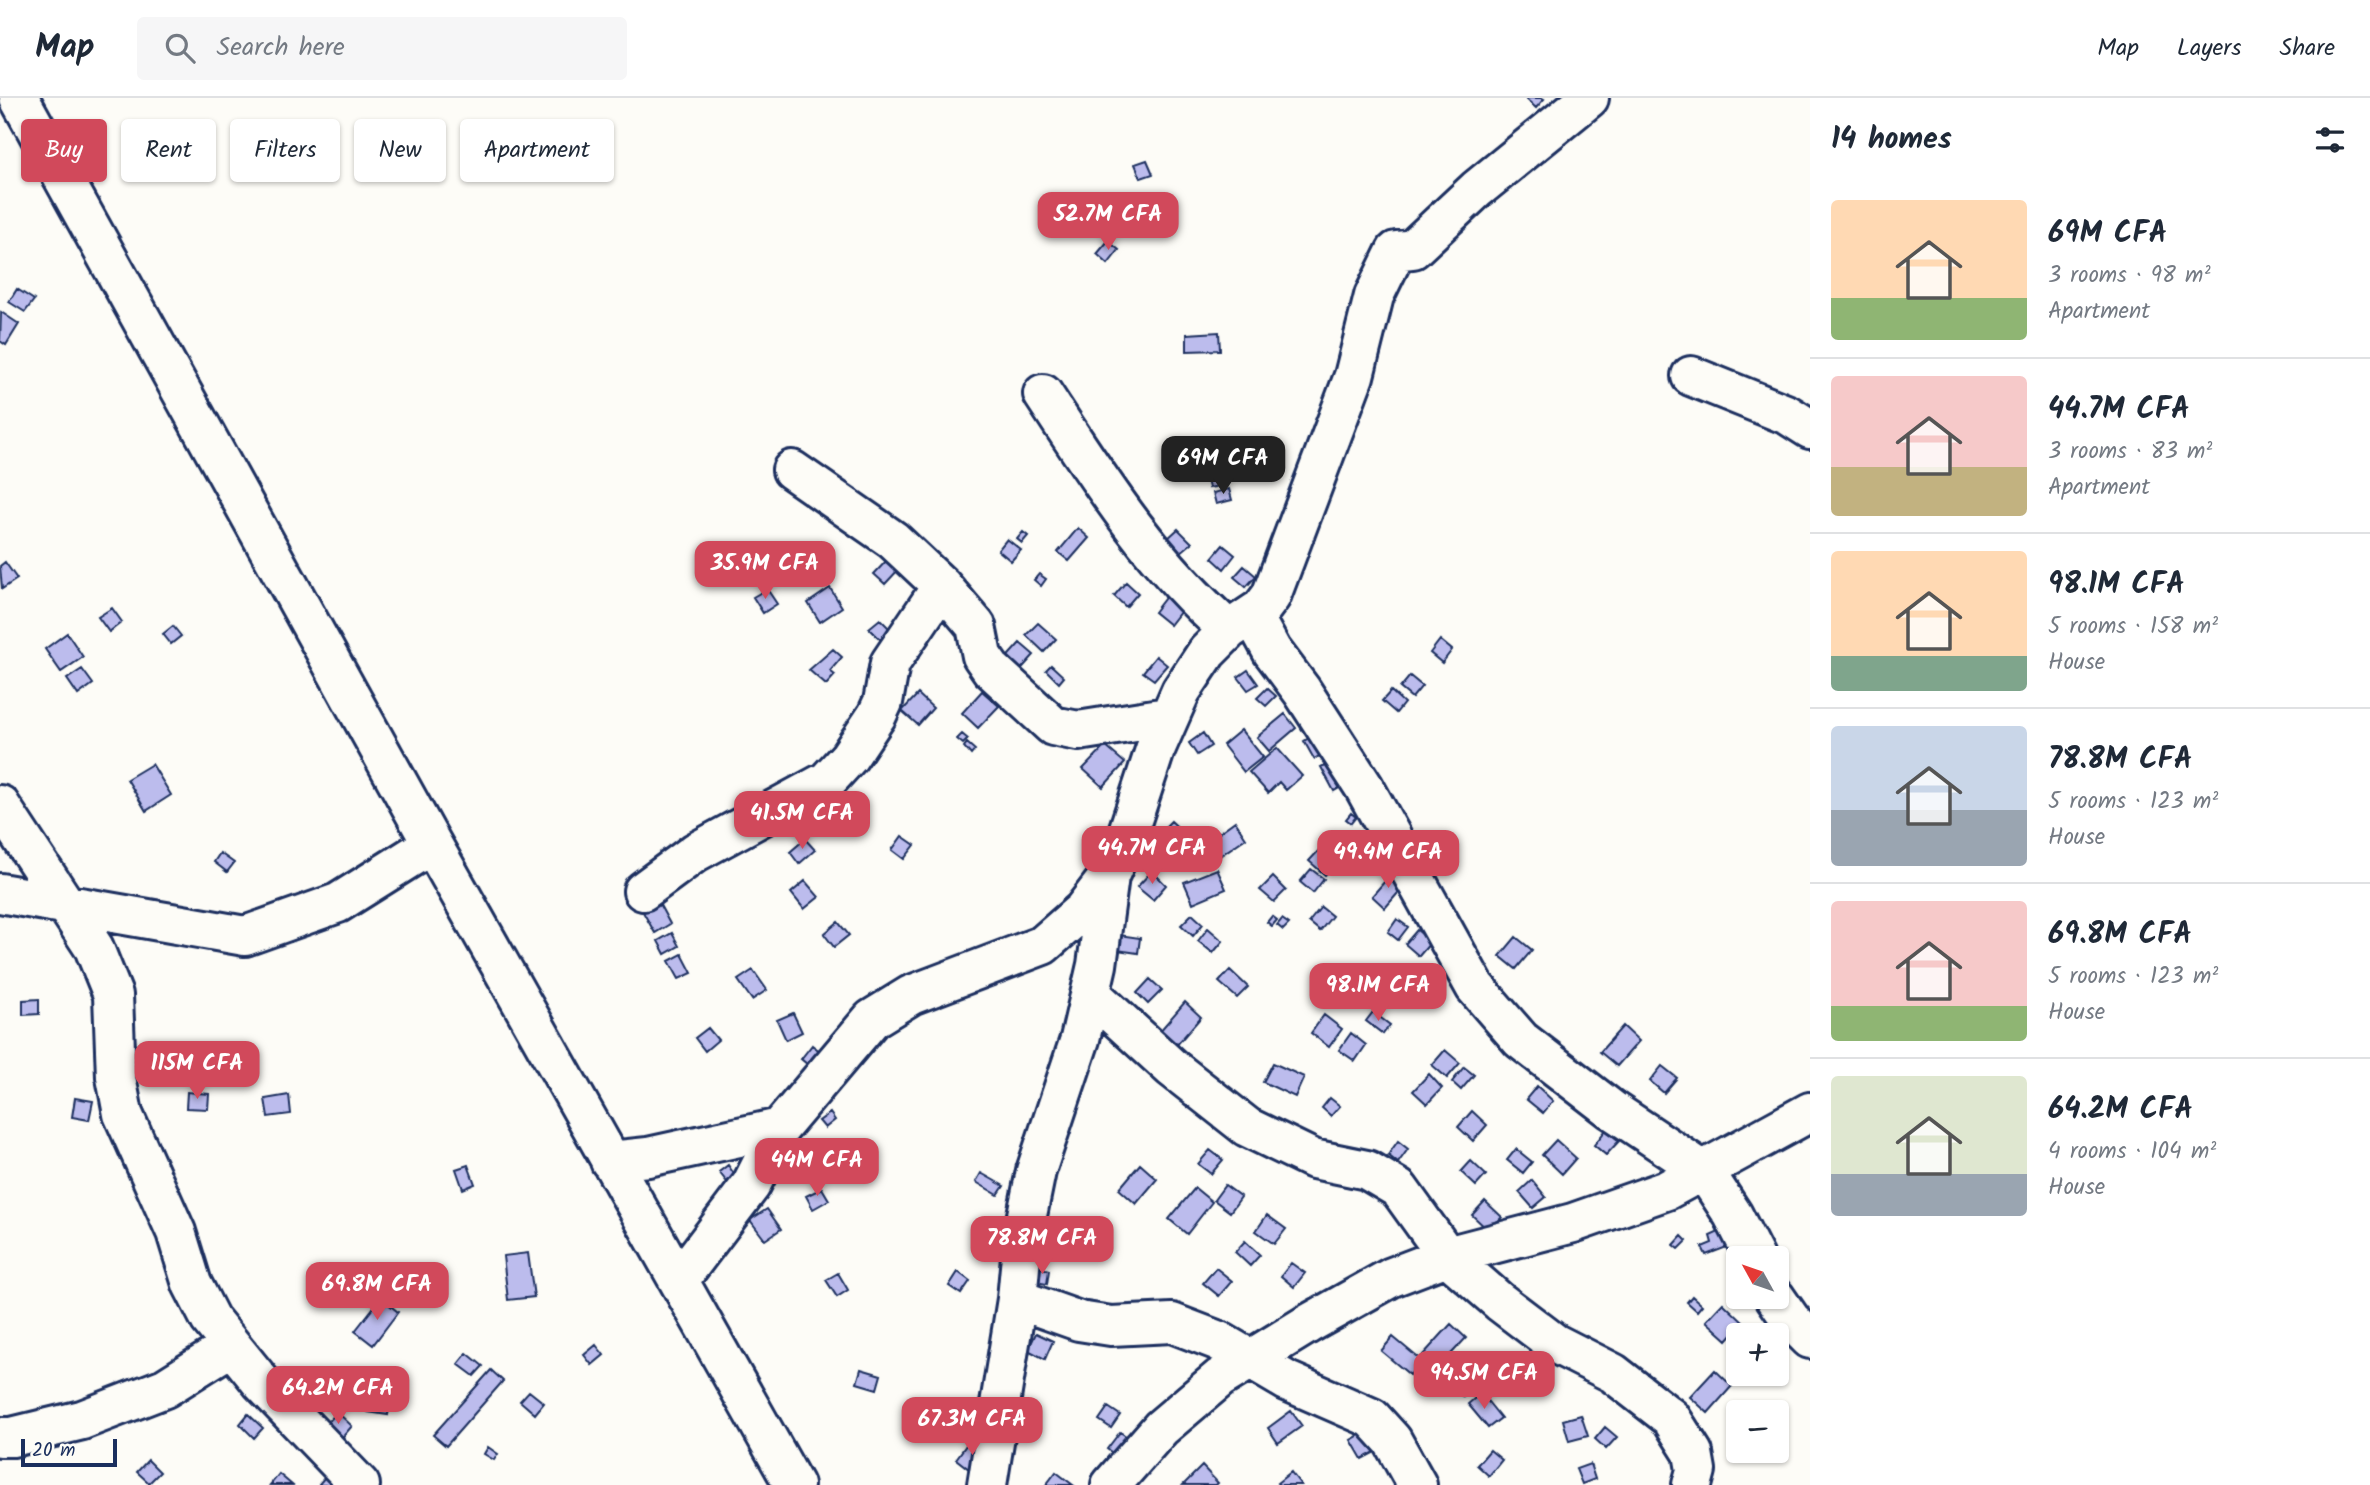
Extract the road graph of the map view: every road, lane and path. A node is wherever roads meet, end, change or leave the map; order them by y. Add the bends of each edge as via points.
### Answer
1 (19, 98) edge
2 (1589, 98) edge
3 (1691, 376) dead end
4 (1043, 394) dead end
5 (1810, 429) edge
6 (792, 470) dead end
7 (942, 586) junction
8 (1241, 623) junction
9 (1167, 717) junction
10 (0, 805) edge
11 (432, 844) junction
12 (1109, 876) junction
13 (643, 891) dead end
14 (0, 893) edge
15 (67, 906) junction
16 (1091, 993) junction
17 (1810, 1112) edge
18 (780, 1128) junction
19 (610, 1161) junction
20 (1705, 1172) junction
21 (1749, 1246) edge
22 (1447, 1256) junction
23 (679, 1280) junction
24 (1017, 1299) junction
25 (1783, 1309) edge
26 (1810, 1339) edge
27 (230, 1347) junction
28 (1249, 1359) junction
29 (0, 1437) edge
30 (360, 1485) edge
31 (794, 1485) edge
32 (986, 1485) edge
33 (1111, 1485) edge
34 (1417, 1485) edge
35 (1692, 1485) edge

1 - 11 street
2 - 8 street via 1477,188 1413,249 1396,251 1386,265 1366,320 1354,376 1277,582 1271,596
3 - 5 street via 1788,415
4 - 8 street via 1128,522 1181,585
6 - 7 street via 893,540
7 - 9 street via 976,626 982,656 990,669 1054,726 1078,731
7 - 13 street via 890,663 877,715 827,781 696,852
8 - 9 street via 1193,670
8 - 20 street via 1272,651 1303,691 1364,787 1475,987 1521,1040 1603,1104
9 - 12 street
10 - 15 street
11 - 15 street via 338,903 245,936
11 - 19 street
12 - 16 street
12 - 18 street via 1083,910 1043,945 890,1005 872,1019
14 - 15 street
15 - 27 street via 94,948 113,995 122,1114 176,1233 192,1284
16 - 22 street via 1172,1068 1247,1126 1313,1159 1384,1177 1399,1189
16 - 24 street via 1036,1171
17 - 20 street
18 - 19 street
18 - 23 street via 751,1185
19 - 23 street
20 - 21 street
20 - 22 street via 1573,1223
22 - 28 street via 1392,1277
22 - 35 street via 1527,1324 1613,1373 1671,1418 1693,1453 1696,1470
23 - 31 street
24 - 28 street via 1079,1321 1111,1326 1172,1323 1219,1341
24 - 32 street
25 - 26 street
27 - 29 street via 165,1388 94,1416
27 - 30 street
28 - 33 street via 1161,1428
28 - 34 street via 1372,1418 1392,1440

